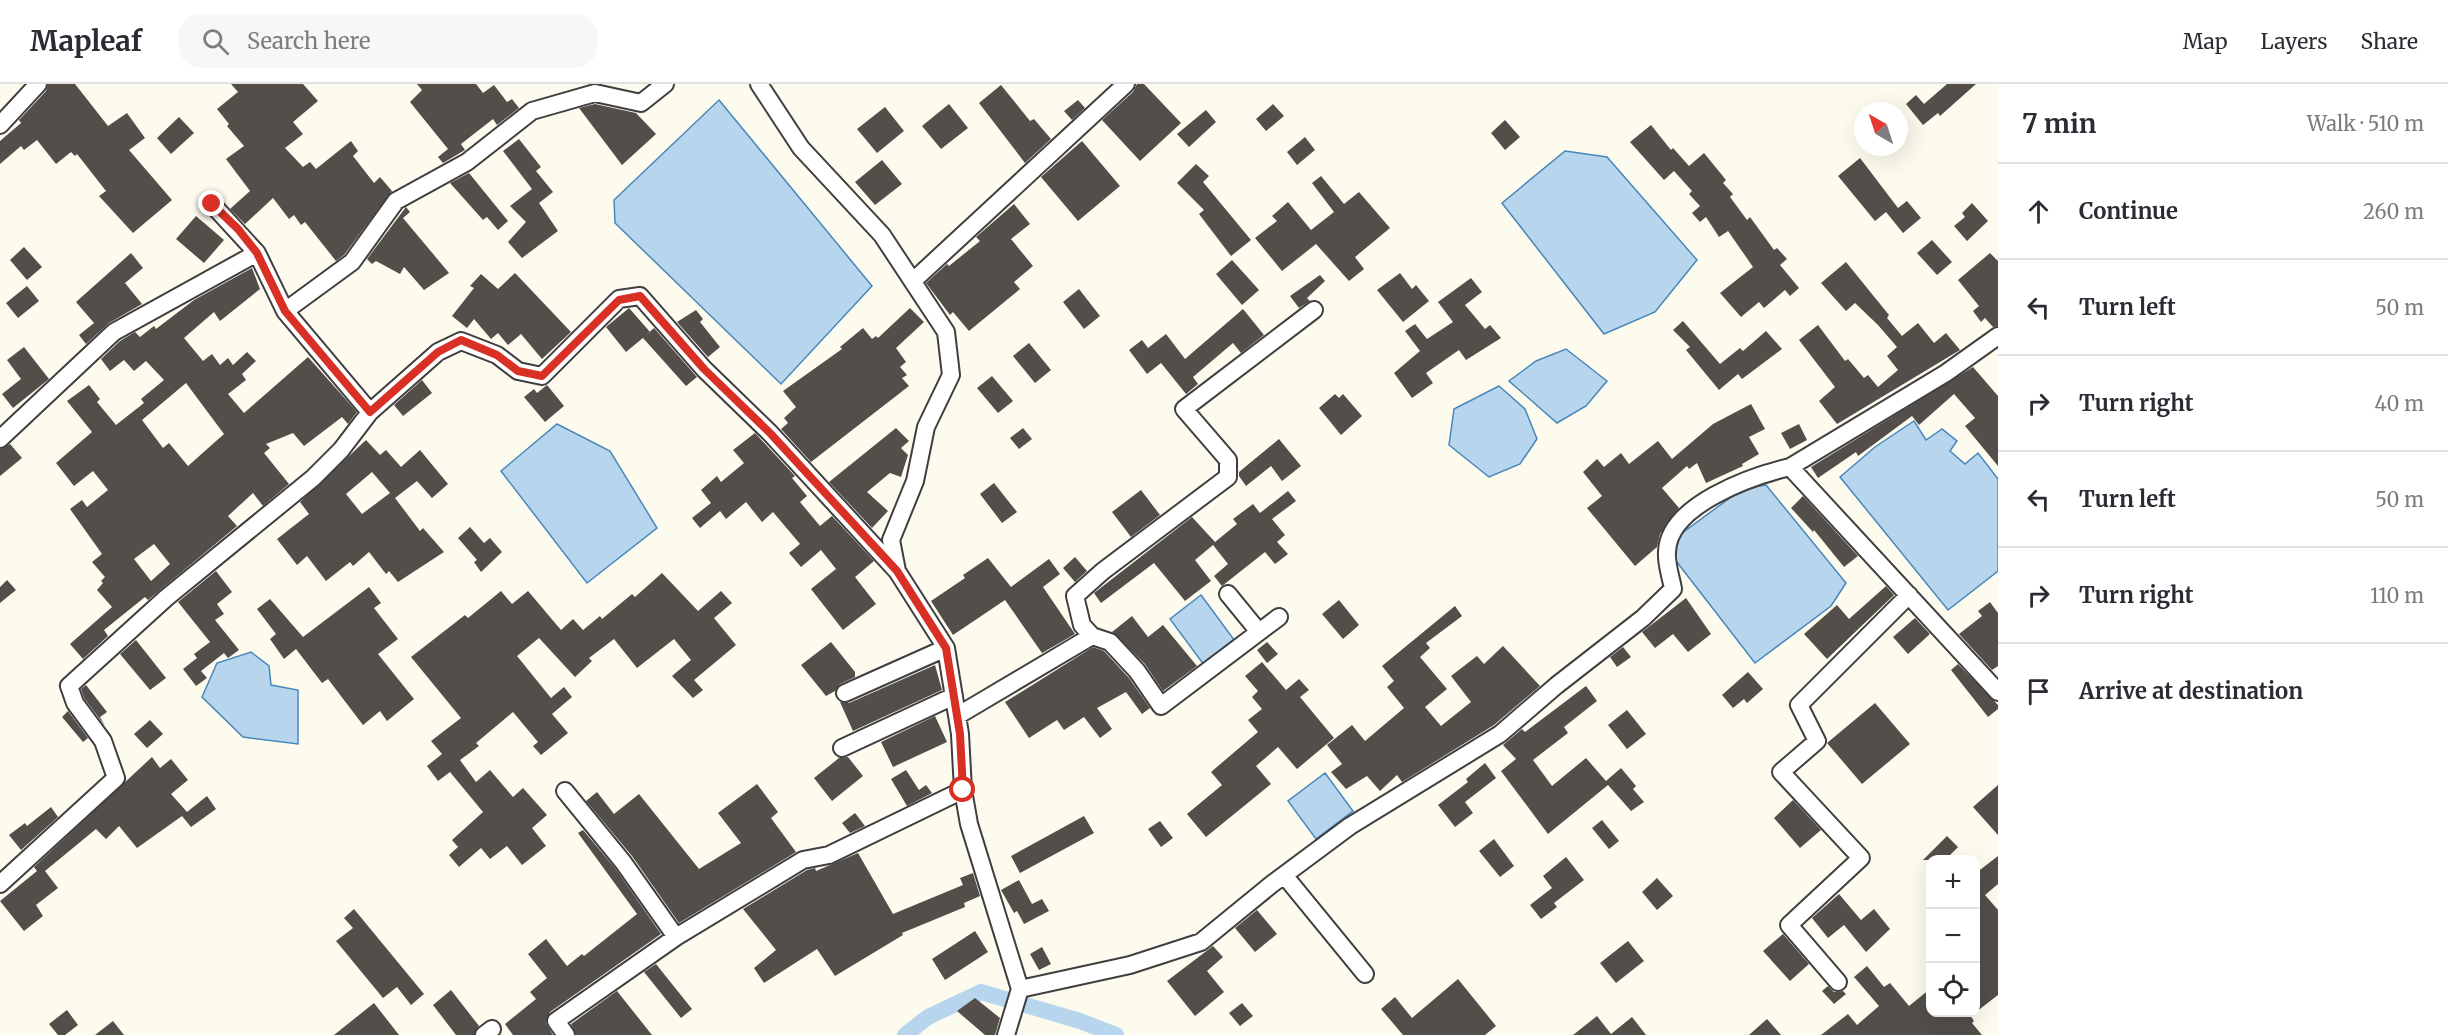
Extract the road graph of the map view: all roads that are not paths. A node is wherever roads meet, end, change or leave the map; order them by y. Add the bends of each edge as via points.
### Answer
1 (38, 84) edge
2 (665, 84) edge
3 (759, 84) edge
4 (1126, 84) edge
5 (0, 125) edge
6 (212, 204) dead end
7 (257, 253) junction
8 (913, 281) junction
9 (1314, 310) dead end
10 (285, 311) junction
11 (1998, 336) edge
12 (370, 412) junction
13 (0, 440) edge
14 (1790, 467) junction
15 (897, 571) junction
16 (1228, 594) dead end
17 (1908, 595) junction
18 (1279, 617) dead end
19 (1259, 632) junction
20 (1092, 636) junction
21 (946, 648) junction
22 (1998, 692) edge
23 (845, 693) dead end
24 (954, 696) junction
25 (957, 716) junction
26 (842, 748) dead end
27 (963, 790) junction
28 (565, 791) dead end
29 (1284, 875) junction
30 (0, 884) edge
31 (676, 938) junction
32 (1365, 974) dead end
33 (1838, 982) dead end
34 (1017, 999) junction
35 (566, 1035) edge
36 (1006, 1035) edge

1 - 5 street
2 - 10 street via 641,103 595,93 532,111 467,162 396,201 352,261
3 - 8 street via 801,148 882,235
4 - 8 street
6 - 7 street
7 - 10 street
7 - 13 street via 114,332
8 - 15 street via 946,332 951,375 926,427 915,481 891,540
9 - 20 street via 1184,409 1228,460 1228,477 1075,596 1082,625
10 - 12 street
11 - 14 street via 1946,373
12 - 15 street via 438,352 461,340 497,355 518,371 542,376 619,300 640,296 704,369 770,433
12 - 30 street via 313,478 166,598 69,686 75,703 103,741 116,778
14 - 17 street
14 - 29 street via 1722,491 1677,522 1666,551 1673,589 1643,618 1500,734 1350,826
15 - 21 street
16 - 19 street
17 - 22 street
17 - 33 street via 1799,705 1817,741 1781,772 1861,858 1789,925
18 - 19 street
19 - 20 street via 1161,706 1137,671 1110,642
20 - 25 street
21 - 23 street
21 - 24 street
24 - 25 street
24 - 26 street
25 - 27 street
27 - 31 street via 829,855 803,860
27 - 34 street
28 - 31 street via 623,862
29 - 32 street
29 - 34 street via 1201,942
31 - 35 street via 556,1021
34 - 36 street

